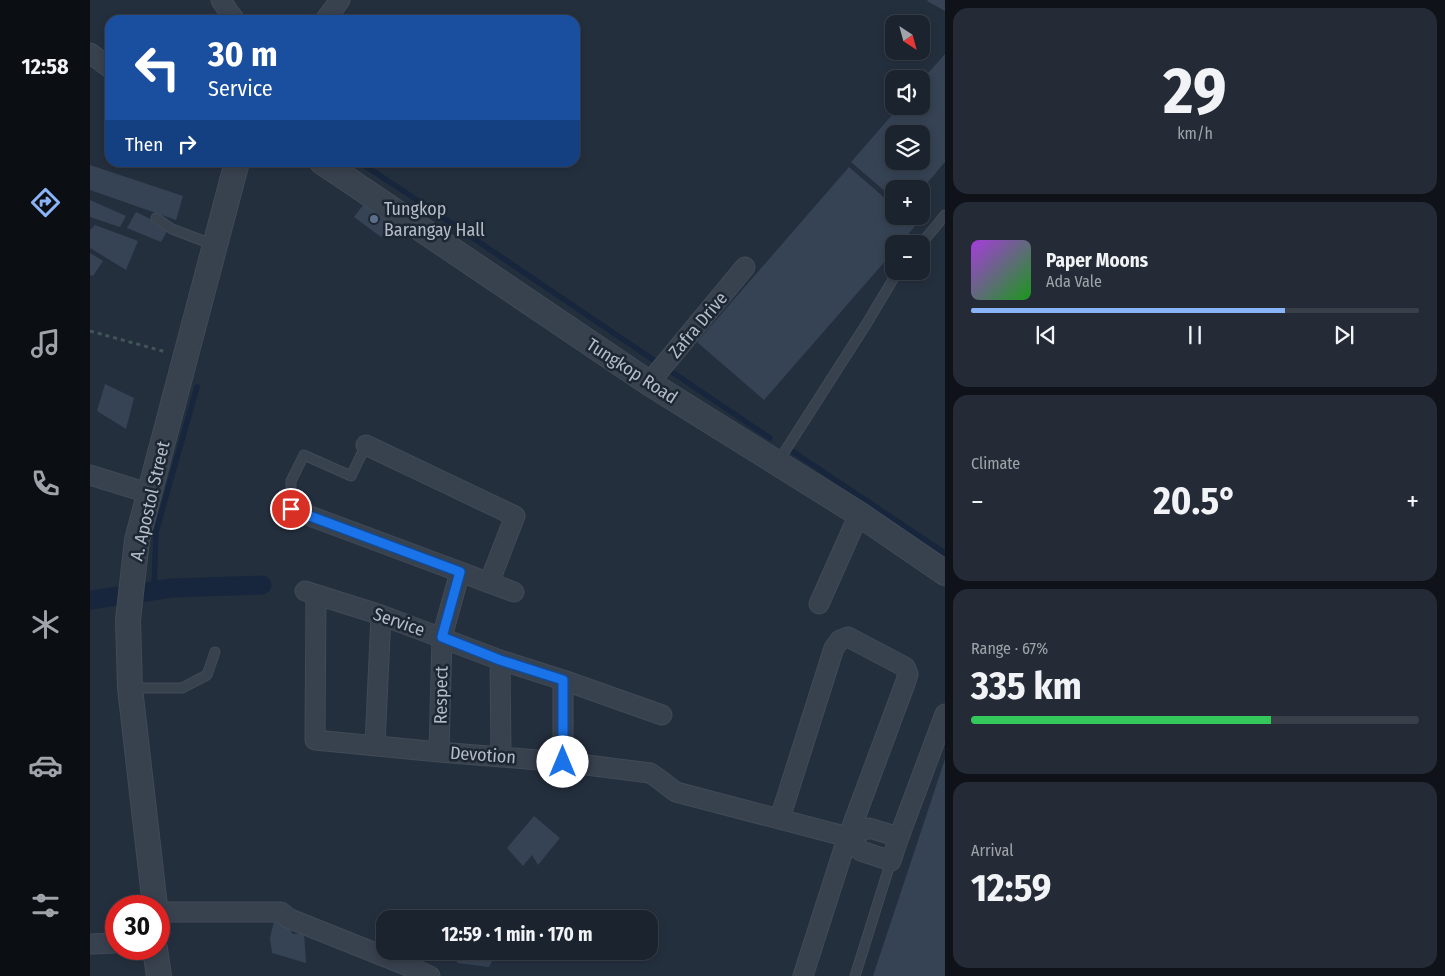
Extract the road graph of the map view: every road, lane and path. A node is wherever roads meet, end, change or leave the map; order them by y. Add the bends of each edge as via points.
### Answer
1 (221, 0) edge
2 (340, 0) edge
3 (231, 15) edge
4 (329, 15) edge
5 (90, 53) edge
6 (105, 64) edge
7 (236, 167) edge
8 (329, 167) edge
9 (945, 215) edge
10 (156, 218) dead end
11 (928, 235) edge
12 (216, 246) junction
13 (746, 267) dead end
14 (893, 280) edge
15 (90, 331) edge
16 (186, 357) junction
17 (649, 383) junction
18 (366, 445) joint
19 (777, 464) junction
20 (90, 475) edge
21 (148, 493) junction
22 (291, 509) joint
23 (859, 514) junction
24 (460, 572) junction
25 (945, 573) edge
26 (489, 583) junction
27 (514, 592) dead end
28 (819, 604) dead end
29 (381, 615) junction
30 (442, 637) junction
31 (215, 652) dead end
32 (500, 660) junction
33 (563, 680) junction
34 (130, 688) junction
35 (945, 714) edge
36 (662, 715) dead end
37 (315, 740) joint
38 (375, 745) junction
39 (439, 752) junction
40 (501, 756) junction
41 (563, 762) junction
42 (780, 818) junction
43 (899, 836) junction
44 (848, 837) junction
45 (891, 862) junction
46 (154, 895) edge
47 (170, 912) edge
48 (105, 943) edge
49 (90, 944) edge
50 (157, 960) edge
51 (159, 976) edge
52 (430, 976) edge
53 (803, 976) edge
54 (854, 976) edge

1 - 3 street
2 - 4 street
5 - 6 street
7 - 12 street, A. Apostol Street
8 - 17 street, Tungkop Road
9 - 11 lane
10 - 12 lane via 172,229
12 - 16 street, A. Apostol Street
13 - 17 street, Zafra Drive
14 - 19 lane
15 - 16 path
16 - 21 street, A. Apostol Street
17 - 19 street, Tungkop Road
18 - 22 lane via 351,476 304,455 291,481
18 - 26 street via 515,516
19 - 23 street, Tungkop Road
20 - 21 street
21 - 34 street, A. Apostol Street via 137,540 128,620
22 - 24 street
23 - 25 street, Tungkop Road
23 - 28 street
24 - 26 street
24 - 30 street, Respect
26 - 27 street
29 - 30 street, Service
29 - 37 street, Service via 310,593
29 - 38 street
30 - 32 street, Service
30 - 39 street, Respect
31 - 34 lane via 206,675 182,688
32 - 33 street, Service
32 - 40 street
33 - 36 street, Service
33 - 41 street
34 - 46 street, A. Apostol Street
35 - 43 street
37 - 38 street, Devotion
38 - 39 street, Devotion
39 - 40 street, Devotion
40 - 41 street, Devotion
41 - 42 street, Devotion via 650,773 676,792
42 - 44 street, Devotion
42 - 44 street via 834,648 840,640 848,637 905,667 908,674
43 - 44 street via 869,828
43 - 45 street
44 - 45 street, Devotion via 862,852
44 - 53 street
45 - 54 lane
47 - 52 street via 281,912 288,918
48 - 49 street
50 - 51 street

